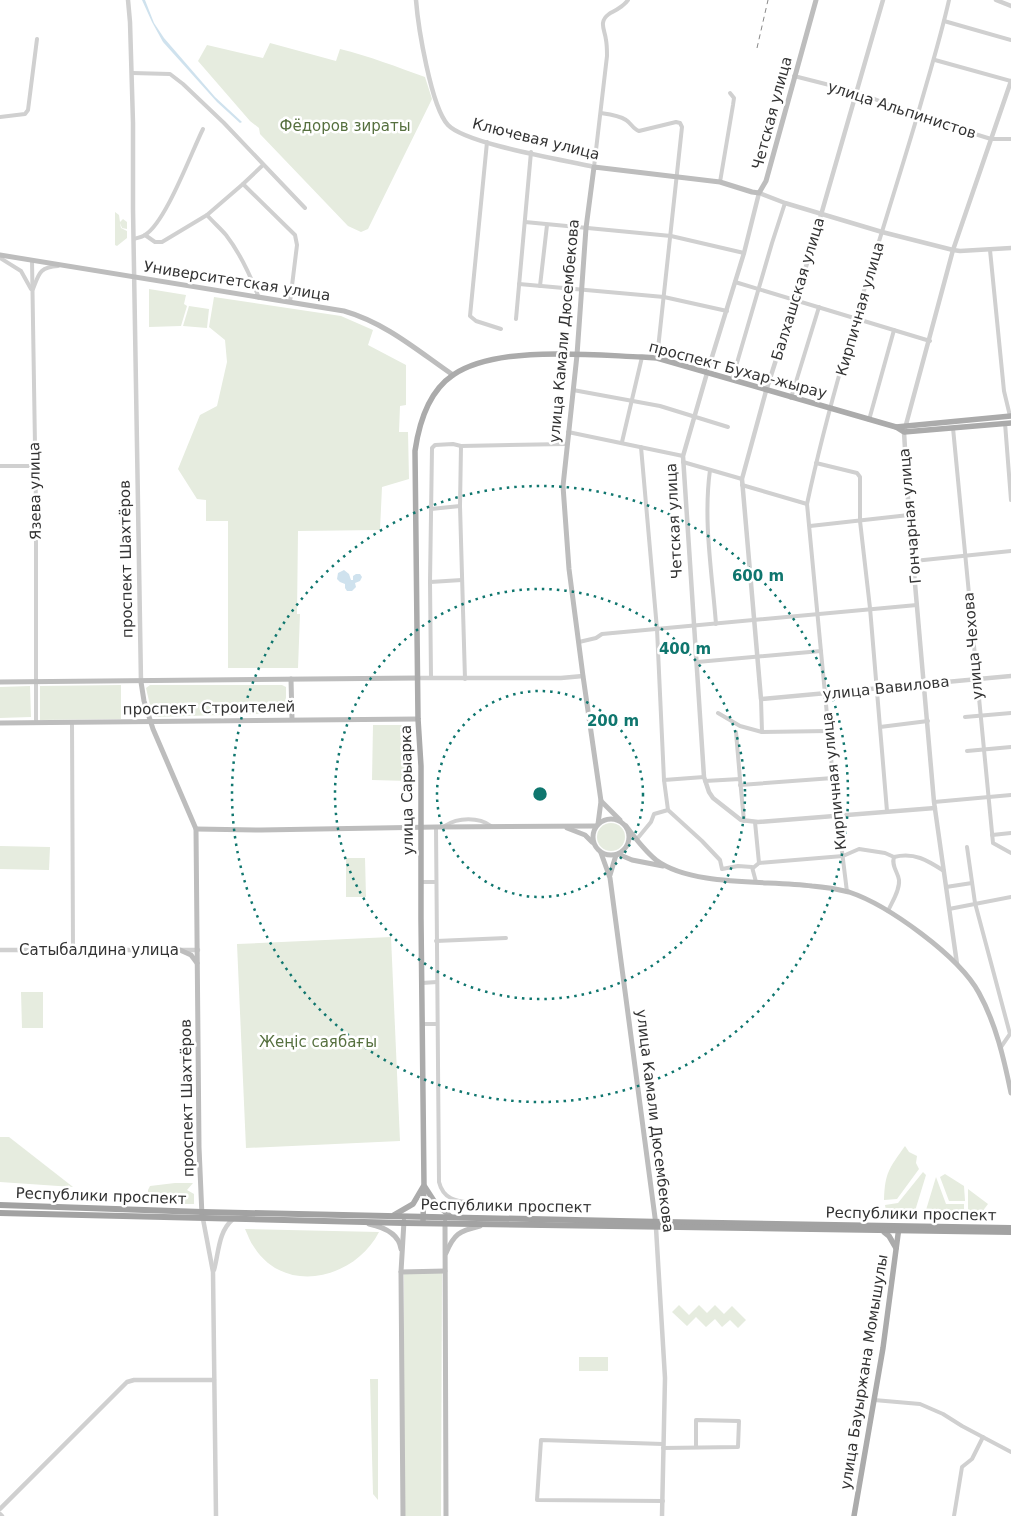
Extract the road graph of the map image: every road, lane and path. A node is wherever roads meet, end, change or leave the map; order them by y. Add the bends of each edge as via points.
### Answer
1 (128, 0) edge
2 (416, 0) edge
3 (628, 0) edge
4 (816, 0) edge
5 (883, 0) edge
6 (949, 0) edge
7 (996, 0) edge
8 (1011, 6) edge
9 (944, 21) junction
10 (37, 39) dead end
11 (1011, 40) edge
12 (935, 60) junction
13 (132, 73) junction
14 (794, 76) junction
15 (1011, 81) edge
16 (857, 92) junction
17 (730, 93) dead end
18 (601, 112) junction
19 (0, 116) edge
20 (917, 116) junction
21 (203, 129) dead end
22 (991, 139) junction
23 (1011, 139) edge
24 (487, 142) junction
25 (532, 152) junction
26 (263, 165) junction
27 (594, 167) junction
28 (676, 176) junction
29 (720, 182) junction
30 (243, 184) junction
31 (759, 192) junction
32 (785, 202) junction
33 (305, 208) dead end
34 (821, 213) junction
35 (207, 215) junction
36 (525, 222) junction
37 (547, 225) junction
38 (586, 228) junction
39 (882, 232) junction
40 (145, 235) junction
41 (670, 236) junction
42 (134, 239) junction
43 (1011, 248) edge
44 (953, 250) junction
45 (990, 250) junction
46 (744, 253) junction
47 (0, 257) edge
48 (32, 260) junction
49 (63, 266) junction
50 (134, 278) junction
51 (735, 282) junction
52 (519, 284) junction
53 (540, 286) junction
54 (581, 290) junction
55 (758, 290) junction
56 (32, 291) junction
57 (664, 297) junction
58 (259, 298) junction
59 (796, 300) junction
60 (290, 302) junction
61 (819, 307) junction
62 (726, 311) junction
63 (856, 318) junction
64 (516, 319) dead end
65 (501, 329) dead end
66 (894, 330) junction
67 (930, 341) junction
68 (576, 355) junction
69 (642, 357) junction
70 (657, 358) junction
71 (707, 373) junction
72 (453, 375) junction
73 (732, 380) junction
74 (572, 390) junction
75 (766, 391) junction
76 (792, 398) junction
77 (632, 401) junction
78 (831, 409) junction
79 (1010, 416) edge
80 (693, 418) junction
81 (869, 420) junction
82 (1008, 423) edge
83 (728, 427) dead end
84 (953, 428) junction
85 (904, 430) junction
86 (568, 432) junction
87 (622, 442) junction
88 (566, 444) junction
89 (461, 446) junction
90 (641, 447) junction
91 (683, 456) junction
92 (683, 462) junction
93 (816, 463) junction
94 (0, 466) edge
95 (35, 466) junction
96 (710, 470) junction
97 (742, 479) junction
98 (742, 485) junction
99 (1011, 500) edge
100 (807, 504) junction
101 (460, 506) junction
102 (430, 509) junction
103 (909, 515) junction
104 (860, 521) junction
105 (810, 526) junction
106 (1011, 551) edge
107 (965, 555) junction
108 (914, 561) junction
109 (462, 580) junction
110 (430, 582) junction
111 (917, 605) junction
112 (870, 608) junction
113 (817, 613) junction
114 (755, 620) junction
115 (716, 624) junction
116 (693, 626) junction
117 (657, 629) junction
118 (579, 642) junction
119 (821, 651) junction
120 (758, 656) junction
121 (697, 662) junction
122 (583, 676) junction
123 (1011, 676) edge
124 (418, 678) junction
125 (431, 678) junction
126 (291, 679) junction
127 (465, 679) junction
128 (976, 679) junction
129 (0, 682) edge
130 (36, 682) junction
131 (141, 682) junction
132 (925, 684) junction
133 (876, 689) junction
134 (825, 694) junction
135 (761, 699) junction
136 (718, 713) dead end
137 (1011, 713) edge
138 (980, 715) junction
139 (964, 717) dead end
140 (292, 719) junction
141 (418, 719) junction
142 (150, 721) junction
143 (928, 721) junction
144 (0, 722) edge
145 (36, 722) junction
146 (72, 722) junction
147 (880, 726) junction
148 (829, 731) junction
149 (736, 732) dead end
150 (762, 732) junction
151 (1011, 747) edge
152 (984, 750) junction
153 (967, 752) dead end
154 (833, 778) junction
155 (704, 779) junction
156 (740, 779) junction
157 (664, 780) junction
158 (740, 785) junction
159 (1011, 795) edge
160 (988, 797) junction
161 (601, 801) junction
162 (934, 802) junction
163 (935, 808) junction
164 (668, 810) junction
165 (887, 811) junction
166 (837, 816) junction
167 (744, 821) junction
168 (755, 822) junction
169 (624, 824) junction
170 (597, 825) junction
171 (562, 826) junction
172 (420, 827) junction
173 (436, 827) junction
174 (196, 829) junction
175 (1011, 833) edge
176 (992, 835) junction
177 (637, 839) junction
178 (595, 846) junction
179 (967, 847) dead end
180 (601, 853) junction
181 (1011, 853) edge
182 (617, 854) junction
183 (843, 856) junction
184 (894, 857) junction
185 (760, 863) junction
186 (666, 866) junction
187 (753, 868) junction
188 (944, 871) junction
189 (610, 878) junction
190 (421, 882) junction
191 (436, 882) junction
192 (756, 882) junction
193 (972, 883) junction
194 (946, 888) junction
195 (847, 892) junction
196 (1011, 897) edge
197 (976, 903) junction
198 (949, 909) junction
199 (888, 910) junction
200 (506, 938) dead end
201 (436, 941) junction
202 (0, 950) edge
203 (74, 950) junction
204 (180, 950) junction
205 (198, 950) junction
206 (957, 964) junction
207 (198, 965) junction
208 (437, 982) junction
209 (422, 983) junction
210 (422, 1024) junction
211 (437, 1024) junction
212 (1001, 1047) junction
213 (1011, 1093) edge
214 (424, 1185) junction
215 (480, 1204) dead end
216 (0, 1206) edge
217 (0, 1213) edge
218 (202, 1215) junction
219 (394, 1215) junction
220 (404, 1216) junction
221 (233, 1219) junction
222 (447, 1219) junction
223 (423, 1220) junction
224 (361, 1222) junction
225 (404, 1223) junction
226 (484, 1224) junction
227 (656, 1225) junction
228 (1011, 1228) edge
229 (899, 1229) junction
230 (884, 1232) junction
231 (906, 1232) junction
232 (1011, 1232) edge
233 (896, 1250) junction
234 (445, 1256) junction
235 (402, 1269) junction
236 (445, 1271) junction
237 (213, 1272) junction
238 (214, 1380) junction
239 (874, 1400) junction
240 (983, 1438) junction
241 (663, 1446) junction
242 (696, 1446) junction
243 (1011, 1452) edge
244 (662, 1501) junction
245 (0, 1509) edge
246 (216, 1516) edge
247 (403, 1516) edge
248 (446, 1516) edge
249 (662, 1516) edge
250 (854, 1516) edge
251 (954, 1516) edge

1 - 13 street, проспект Шахтёров
2 - 24 street, Ключевая улица via 422,42 441,116 450,127
3 - 18 street, улица Камали Дюсембекова via 607,16 602,26 606,56
4 - 14 main road, Четская улица
5 - 16 street, Балхашская улица
6 - 9 street, Кирпичная улица
7 - 8 street
9 - 11 street
9 - 12 street, Кирпичная улица
10 - 19 street via 28,110 25,114
12 - 15 street
12 - 20 street, Кирпичная улица
13 - 26 street via 170,74 218,117
13 - 42 street, проспект Шахтёров
14 - 16 street, улица Альпинистов
14 - 31 main road, Четская улица via 766,181
15 - 22 street, Гончарная улица
16 - 20 street, улица Альпинистов
16 - 34 street, Балхашская улица
17 - 29 street via 734,98
18 - 27 street, улица Камали Дюсембекова
18 - 28 street via 622,118 639,131 670,122 680,123 682,132
20 - 22 street, улица Альпинистов
20 - 39 street, Кирпичная улица
21 - 40 street via 177,188 155,226
22 - 23 street, улица Альпинистов
22 - 44 street, Гончарная улица
24 - 25 street, Ключевая улица
24 - 65 street via 470,316
25 - 27 street, Ключевая улица
25 - 36 street
26 - 30 street
26 - 33 street
27 - 28 main road, Ключевая улица
27 - 38 main road, улица Камали Дюсембекова
28 - 29 main road, Ключевая улица
28 - 41 street
29 - 31 main road, Ключевая улица
30 - 35 street
30 - 60 street via 295,235 297,245
31 - 32 street, Ключевая улица
31 - 46 street, Четская улица
32 - 34 street, Ключевая улица
32 - 55 street
34 - 39 street, Ключевая улица
34 - 59 street, Балхашская улица
35 - 40 street via 162,242 155,242
35 - 58 street via 237,252
36 - 37 street
36 - 52 street
37 - 38 street
37 - 53 street
38 - 41 street
38 - 54 main road, улица Камали Дюсембекова
39 - 44 street, Ключевая улица
39 - 63 street, Кирпичная улица
40 - 42 street
41 - 46 street
41 - 57 street
42 - 50 street, проспект Шахтёров
43 - 45 street, Ключевая улица
44 - 45 street, Ключевая улица
44 - 67 street, Гончарная улица
45 - 79 street via 1004,391
46 - 51 street, Четская улица
47 - 48 main road, Университетская улица
47 - 56 street via 21,271
48 - 49 main road, Университетская улица
48 - 56 street, Язева улица
49 - 50 main road, Университетская улица
49 - 56 street via 42,270
50 - 58 main road, Университетская улица
50 - 131 street, проспект Шахтёров
51 - 55 street
51 - 62 street, Четская улица
52 - 53 street
52 - 64 street
53 - 54 street
54 - 57 street
54 - 68 main road, улица Камали Дюсембекова
55 - 59 street
55 - 73 street
56 - 95 street, Язева улица
57 - 62 street
57 - 70 street
58 - 60 main road, Университетская улица
59 - 61 street
59 - 75 street, Балхашская улица
60 - 72 main road, Университетская улица via 357,315 397,335
61 - 63 street
61 - 76 street, Балхашская улица
62 - 71 street, Четская улица
63 - 66 street
63 - 78 street, Кирпичная улица
66 - 67 street
66 - 81 street
67 - 85 street, Гончарная улица
68 - 69 main road, проспект Бухар-жырау
68 - 72 main road, проспект Бухар-жырау via 500,357
68 - 74 main road, улица Камали Дюсембекова
69 - 70 main road, проспект Бухар-жырау
69 - 77 street
70 - 71 main road, проспект Бухар-жырау
71 - 73 main road, проспект Бухар-жырау
71 - 80 street, Четская улица
72 - 124 main road, улица Сарыарка via 439,388 425,410 417,432
73 - 75 main road, проспект Бухар-жырау
74 - 77 street
74 - 86 main road, улица Камали Дюсембекова
75 - 76 main road, проспект Бухар-жырау
75 - 97 street, Балхашская улица
76 - 78 main road, проспект Бухар-жырау
77 - 80 street via 660,406
77 - 87 street
78 - 81 main road, проспект Бухар-жырау
78 - 93 street, Кирпичная улица
79 - 85 main road
80 - 83 street
80 - 91 street, Четская улица
81 - 85 main road, проспект Бухар-жырау
82 - 84 main road
82 - 99 street
84 - 85 main road
84 - 107 street, улица Чехова
85 - 103 street, Гончарная улица
86 - 87 street
86 - 88 main road, улица Камали Дюсембекова
87 - 90 street
88 - 89 street
88 - 118 main road, улица Камали Дюсембекова via 565,525
89 - 101 street
89 - 102 street via 435,445 432,448
90 - 91 street
90 - 117 street
91 - 92 street, Четская улица
92 - 96 street
92 - 116 street, Четская улица
93 - 100 street, Кирпичная улица
93 - 104 street via 859,474
94 - 95 street
95 - 130 street, Язева улица
96 - 97 street
96 - 115 street via 706,512
97 - 98 street, Балхашская улица
98 - 100 street
98 - 114 street, Балхашская улица
100 - 105 street, Кирпичная улица
101 - 102 street
101 - 109 street
102 - 110 street
103 - 104 street
103 - 108 street, Гончарная улица
104 - 105 street
104 - 112 street
105 - 113 street, Кирпичная улица
106 - 107 street
107 - 108 street
107 - 128 street, улица Чехова
108 - 111 street, Гончарная улица
109 - 110 street
109 - 127 street
110 - 125 street
111 - 112 street
111 - 132 street, Гончарная улица
112 - 113 street
112 - 133 street
113 - 114 street
113 - 119 street, Кирпичная улица
114 - 115 street
114 - 120 street, Балхашская улица
115 - 116 street
116 - 117 street
116 - 121 street, Четская улица
117 - 118 street via 602,634
117 - 157 street
118 - 122 main road, улица Камали Дюсембекова
119 - 120 street
119 - 134 street, Кирпичная улица
120 - 121 street
120 - 135 street, Балхашская улица
121 - 155 street, Четская улица
122 - 127 street
122 - 161 main road, улица Камали Дюсембекова
123 - 128 street, улица Вавилова
124 - 125 street
124 - 126 main road, проспект Строителей
124 - 141 main road, улица Сарыарка
125 - 127 street
126 - 131 main road, проспект Строителей
126 - 140 main road
128 - 132 street, улица Вавилова
128 - 138 street, улица Чехова
129 - 130 main road, проспект Строителей
130 - 131 main road, проспект Строителей
130 - 145 street, Язева улица
131 - 142 main road, проспект Шахтёров
132 - 133 street, улица Вавилова
132 - 143 street, Гончарная улица
133 - 134 street, улица Вавилова
133 - 147 street
134 - 135 street, улица Вавилова
134 - 148 street, Кирпичная улица
135 - 150 street, Балхашская улица
136 - 150 street via 740,726
137 - 138 street
138 - 139 street
138 - 152 street, улица Чехова
140 - 141 main road, проспект Строителей
140 - 142 main road, проспект Строителей
141 - 172 main road, улица Сарыарка
142 - 146 main road, проспект Строителей
142 - 174 main road, проспект Шахтёров
143 - 147 street
143 - 162 street, Гончарная улица
144 - 145 main road, проспект Строителей
145 - 146 main road, проспект Строителей
146 - 203 street
147 - 165 street
148 - 150 street
148 - 154 street, Кирпичная улица
149 - 156 street
151 - 152 street
152 - 153 street
152 - 160 street, улица Чехова
154 - 158 street
154 - 166 street, Кирпичная улица
155 - 156 street
155 - 157 street
155 - 167 street, Четская улица via 713,798
156 - 158 street
157 - 164 street
158 - 167 street
159 - 160 street
160 - 162 street
160 - 176 street, улица Чехова
161 - 169 main road
161 - 170 main road, улица Камали Дюсембекова
162 - 163 street, Гончарная улица
163 - 165 street
163 - 188 street, Гончарная улица
164 - 177 street via 654,814
164 - 187 street via 720,860 722,869
165 - 166 street
166 - 168 street
166 - 183 street, Кирпичная улица
167 - 168 street
168 - 185 street
169 - 170 main road via 610,819
169 - 177 main road
169 - 182 main road via 629,841
170 - 171 main road
170 - 178 main road via 592,836
171 - 173 main road
171 - 178 main road via 585,835
172 - 173 main road
172 - 174 main road
172 - 190 main road, улица Сарыарка
173 - 191 street
174 - 205 main road, проспект Шахтёров
175 - 176 street
176 - 181 street via 992,843
177 - 186 main road via 655,860
178 - 180 main road
179 - 193 street
180 - 182 main road
180 - 189 main road
182 - 186 main road
182 - 189 main road
183 - 184 street via 859,849
183 - 185 street
183 - 195 street, Кирпичная улица
184 - 188 street via 918,856
184 - 199 street via 899,888
185 - 187 street
186 - 192 main road via 695,876
187 - 192 street
188 - 194 street, Гончарная улица
189 - 227 main road, улица Камали Дюсембекова
190 - 191 street
190 - 209 main road, улица Сарыарка
191 - 201 street
192 - 195 main road
193 - 194 street
193 - 197 street
194 - 198 street, Гончарная улица
195 - 199 main road
196 - 197 street
197 - 198 street
197 - 212 street via 1010,1034
198 - 206 street, Гончарная улица
199 - 206 main road
200 - 201 street
201 - 208 street
202 - 203 street, Сатыбалдина улица
203 - 204 street, Сатыбалдина улица
204 - 205 street, Сатыбалдина улица
204 - 207 main road via 191,954
205 - 207 main road, проспект Шахтёров
206 - 212 main road via 987,1009
207 - 218 main road, проспект Шахтёров
208 - 209 street
208 - 211 street
209 - 210 main road, улица Сарыарка
210 - 211 street
210 - 214 main road, улица Сарыарка
211 - 215 street via 438,1182 446,1196
212 - 213 main road
214 - 219 main road via 413,1204
214 - 222 main road
214 - 223 main road, улица Сарыарка
216 - 218 highway, Республики проспект
217 - 218 highway, Республики проспект
218 - 219 highway, Республики проспект
218 - 221 highway, Республики проспект
218 - 237 street, проспект Шахтёров
219 - 220 highway, Республики проспект
220 - 223 highway, Республики проспект
220 - 225 main road
221 - 224 highway, Республики проспект
221 - 237 street via 224,1228
222 - 223 highway, Республики проспект
222 - 226 highway, Республики проспект
222 - 227 highway, Республики проспект
222 - 234 main road
223 - 225 highway, Республики проспект
224 - 225 highway, Республики проспект
224 - 235 main road via 384,1227 397,1239
225 - 235 main road
226 - 227 highway, Республики проспект
226 - 234 main road via 463,1230 454,1238
227 - 229 highway, Республики проспект
227 - 230 highway, Республики проспект
227 - 241 street, улица Камали Дюсембекова via 664,1368
228 - 229 highway, Республики проспект
229 - 230 highway, Республики проспект
229 - 231 highway, Республики проспект
229 - 233 main road, улица Бауыржана Момышулы
230 - 233 main road
231 - 232 highway, Республики проспект
231 - 233 main road
233 - 239 main road, улица Бауыржана Момышулы
234 - 236 main road
235 - 236 main road
235 - 247 main road
236 - 248 main road
237 - 238 street, проспект Шахтёров
238 - 245 street via 127,1382
238 - 246 street, проспект Шахтёров
239 - 240 street via 920,1404
239 - 250 main road, улица Бауыржана Момышулы
240 - 243 street
240 - 251 street via 972,1459 962,1467
241 - 242 street
241 - 244 street, улица Камали Дюсембекова
241 - 244 street via 541,1440 537,1500
242 - 242 street via 738,1447 738,1421 696,1420
244 - 249 street, улица Камали Дюсембекова

